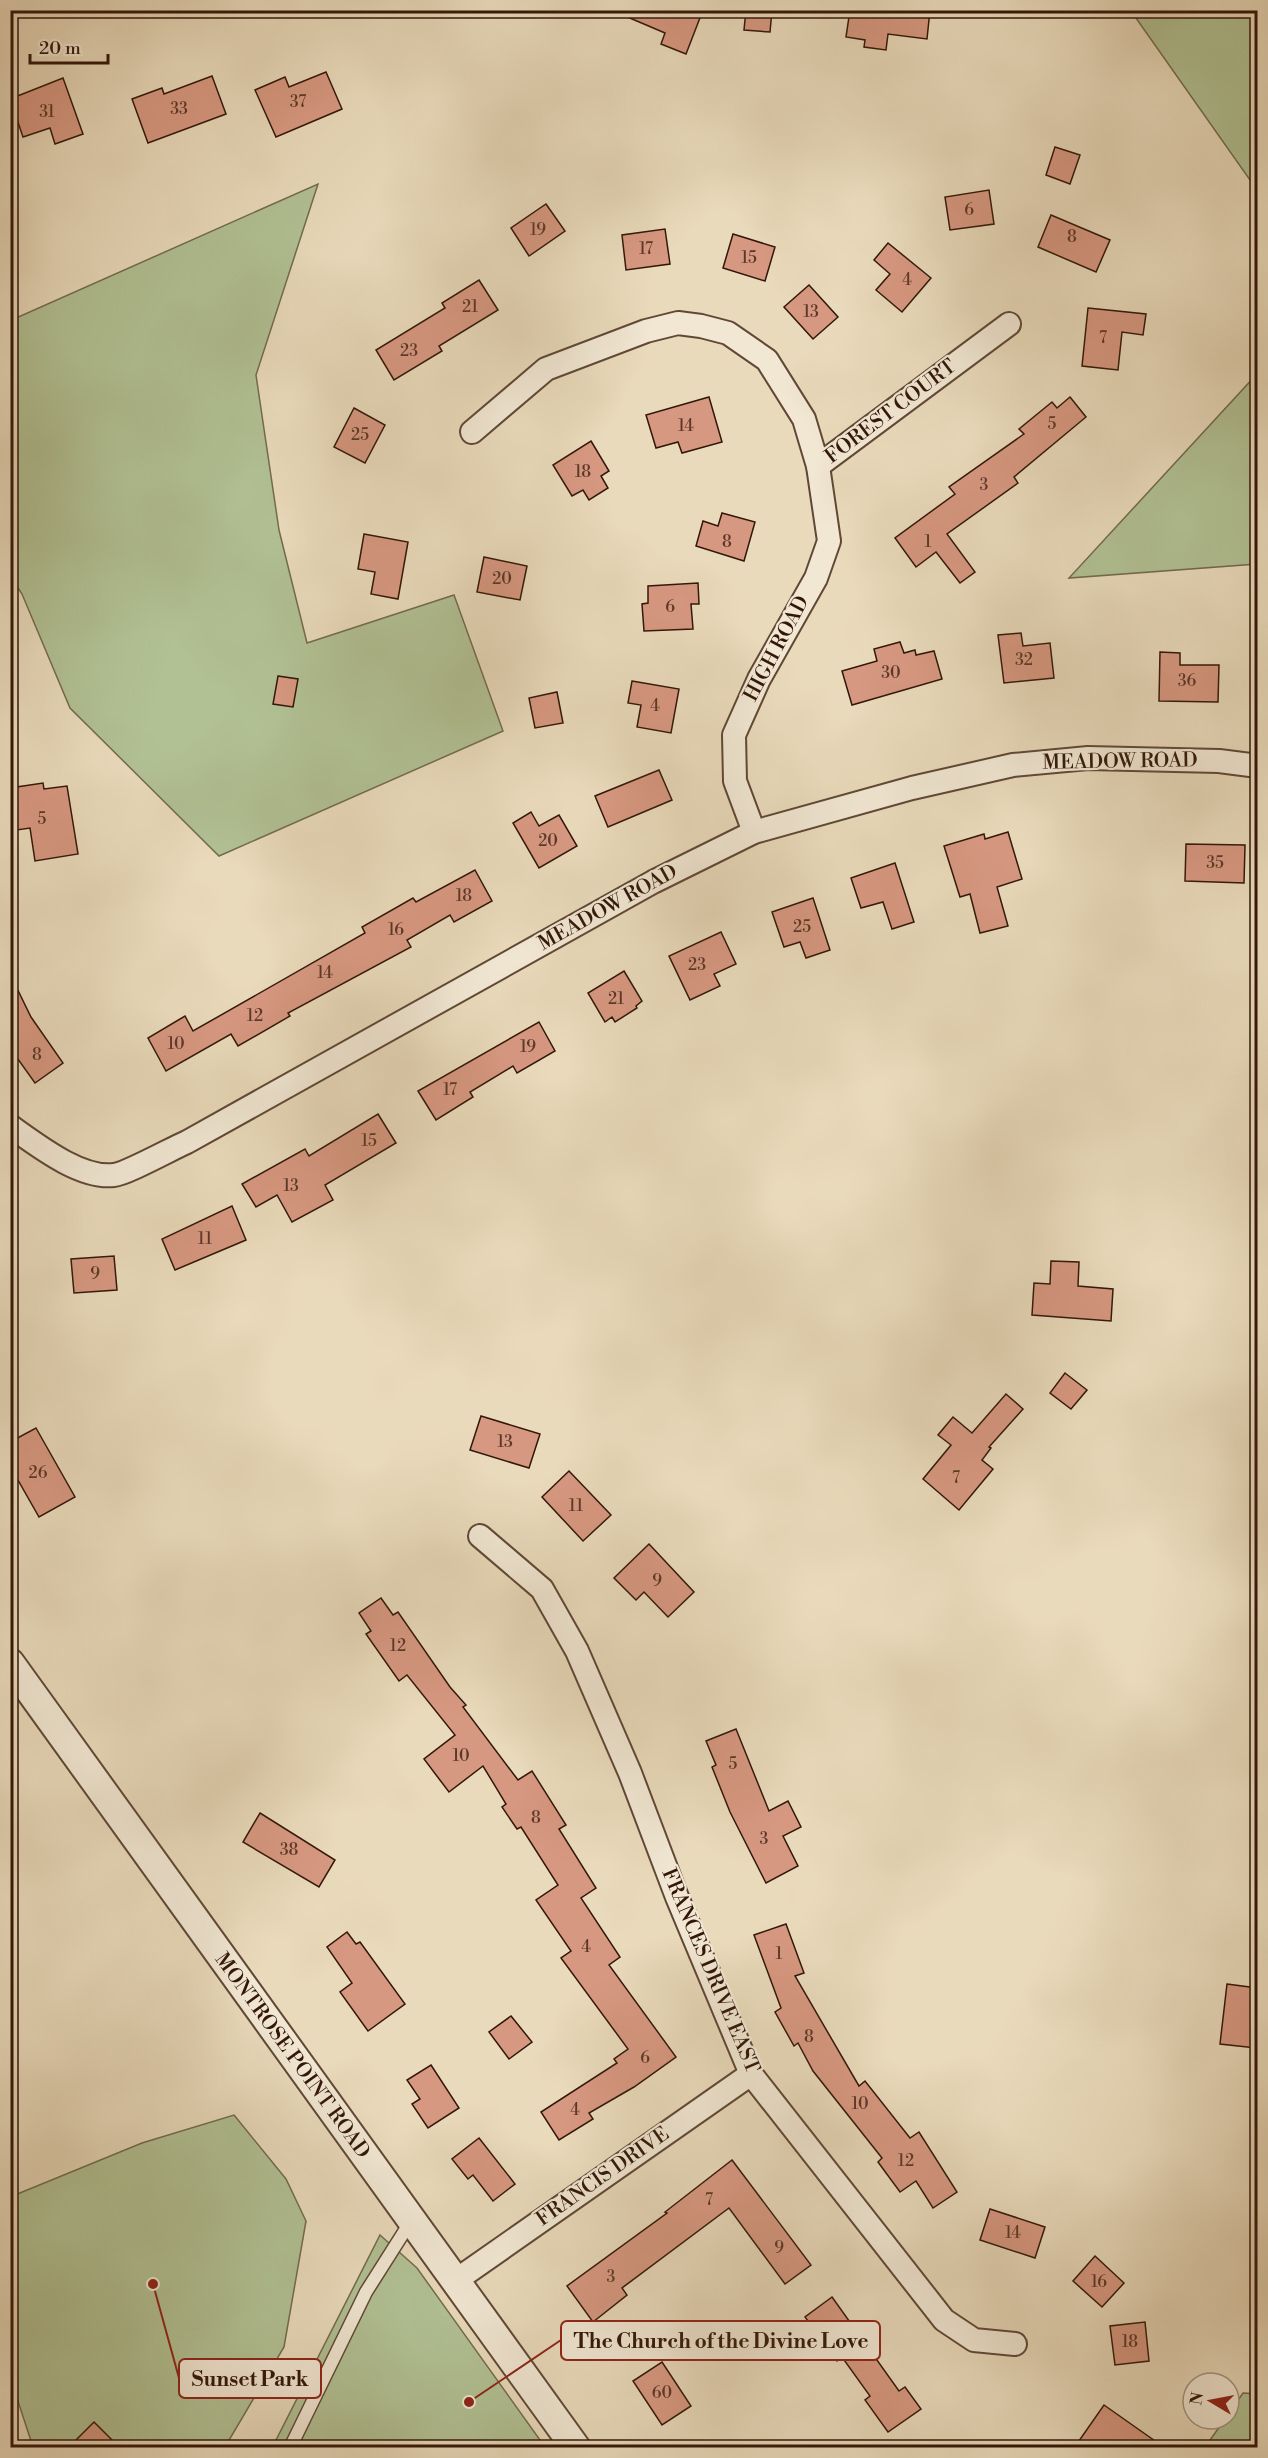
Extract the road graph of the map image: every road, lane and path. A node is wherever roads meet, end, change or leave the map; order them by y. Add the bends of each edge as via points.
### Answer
1 (1009, 324) dead end
2 (472, 432) dead end
3 (818, 466) junction
4 (1257, 766) edge
5 (754, 832) junction
6 (10, 1126) edge
7 (480, 1536) dead end
8 (10, 1664) edge
9 (751, 2074) junction
10 (411, 2221) junction
11 (455, 2281) junction
12 (1015, 2344) dead end
13 (290, 2448) edge
14 (576, 2448) edge

1 - 3 street, FOREST COURT
2 - 3 street, FOREST COURT via 546,369 678,323 728,333 767,360 804,419
3 - 5 street, HIGH ROAD via 829,540 816,578 759,679 734,735 735,781
4 - 5 street, MEADOW ROAD via 1219,761 1088,758 1013,765 912,788
5 - 6 street, MEADOW ROAD via 653,882 187,1142 115,1175 85,1170 55,1158
7 - 9 street, FRANCES DRIVE EAST via 542,1589 577,1651
8 - 10 street, MONTROSE POINT ROAD
9 - 11 street, FRANCIS DRIVE
9 - 12 street, FRANCES DRIVE EAST via 944,2320 974,2340
10 - 11 street, MONTROSE POINT ROAD
10 - 13 lane via 366,2292
11 - 14 street, MONTROSE POINT ROAD

